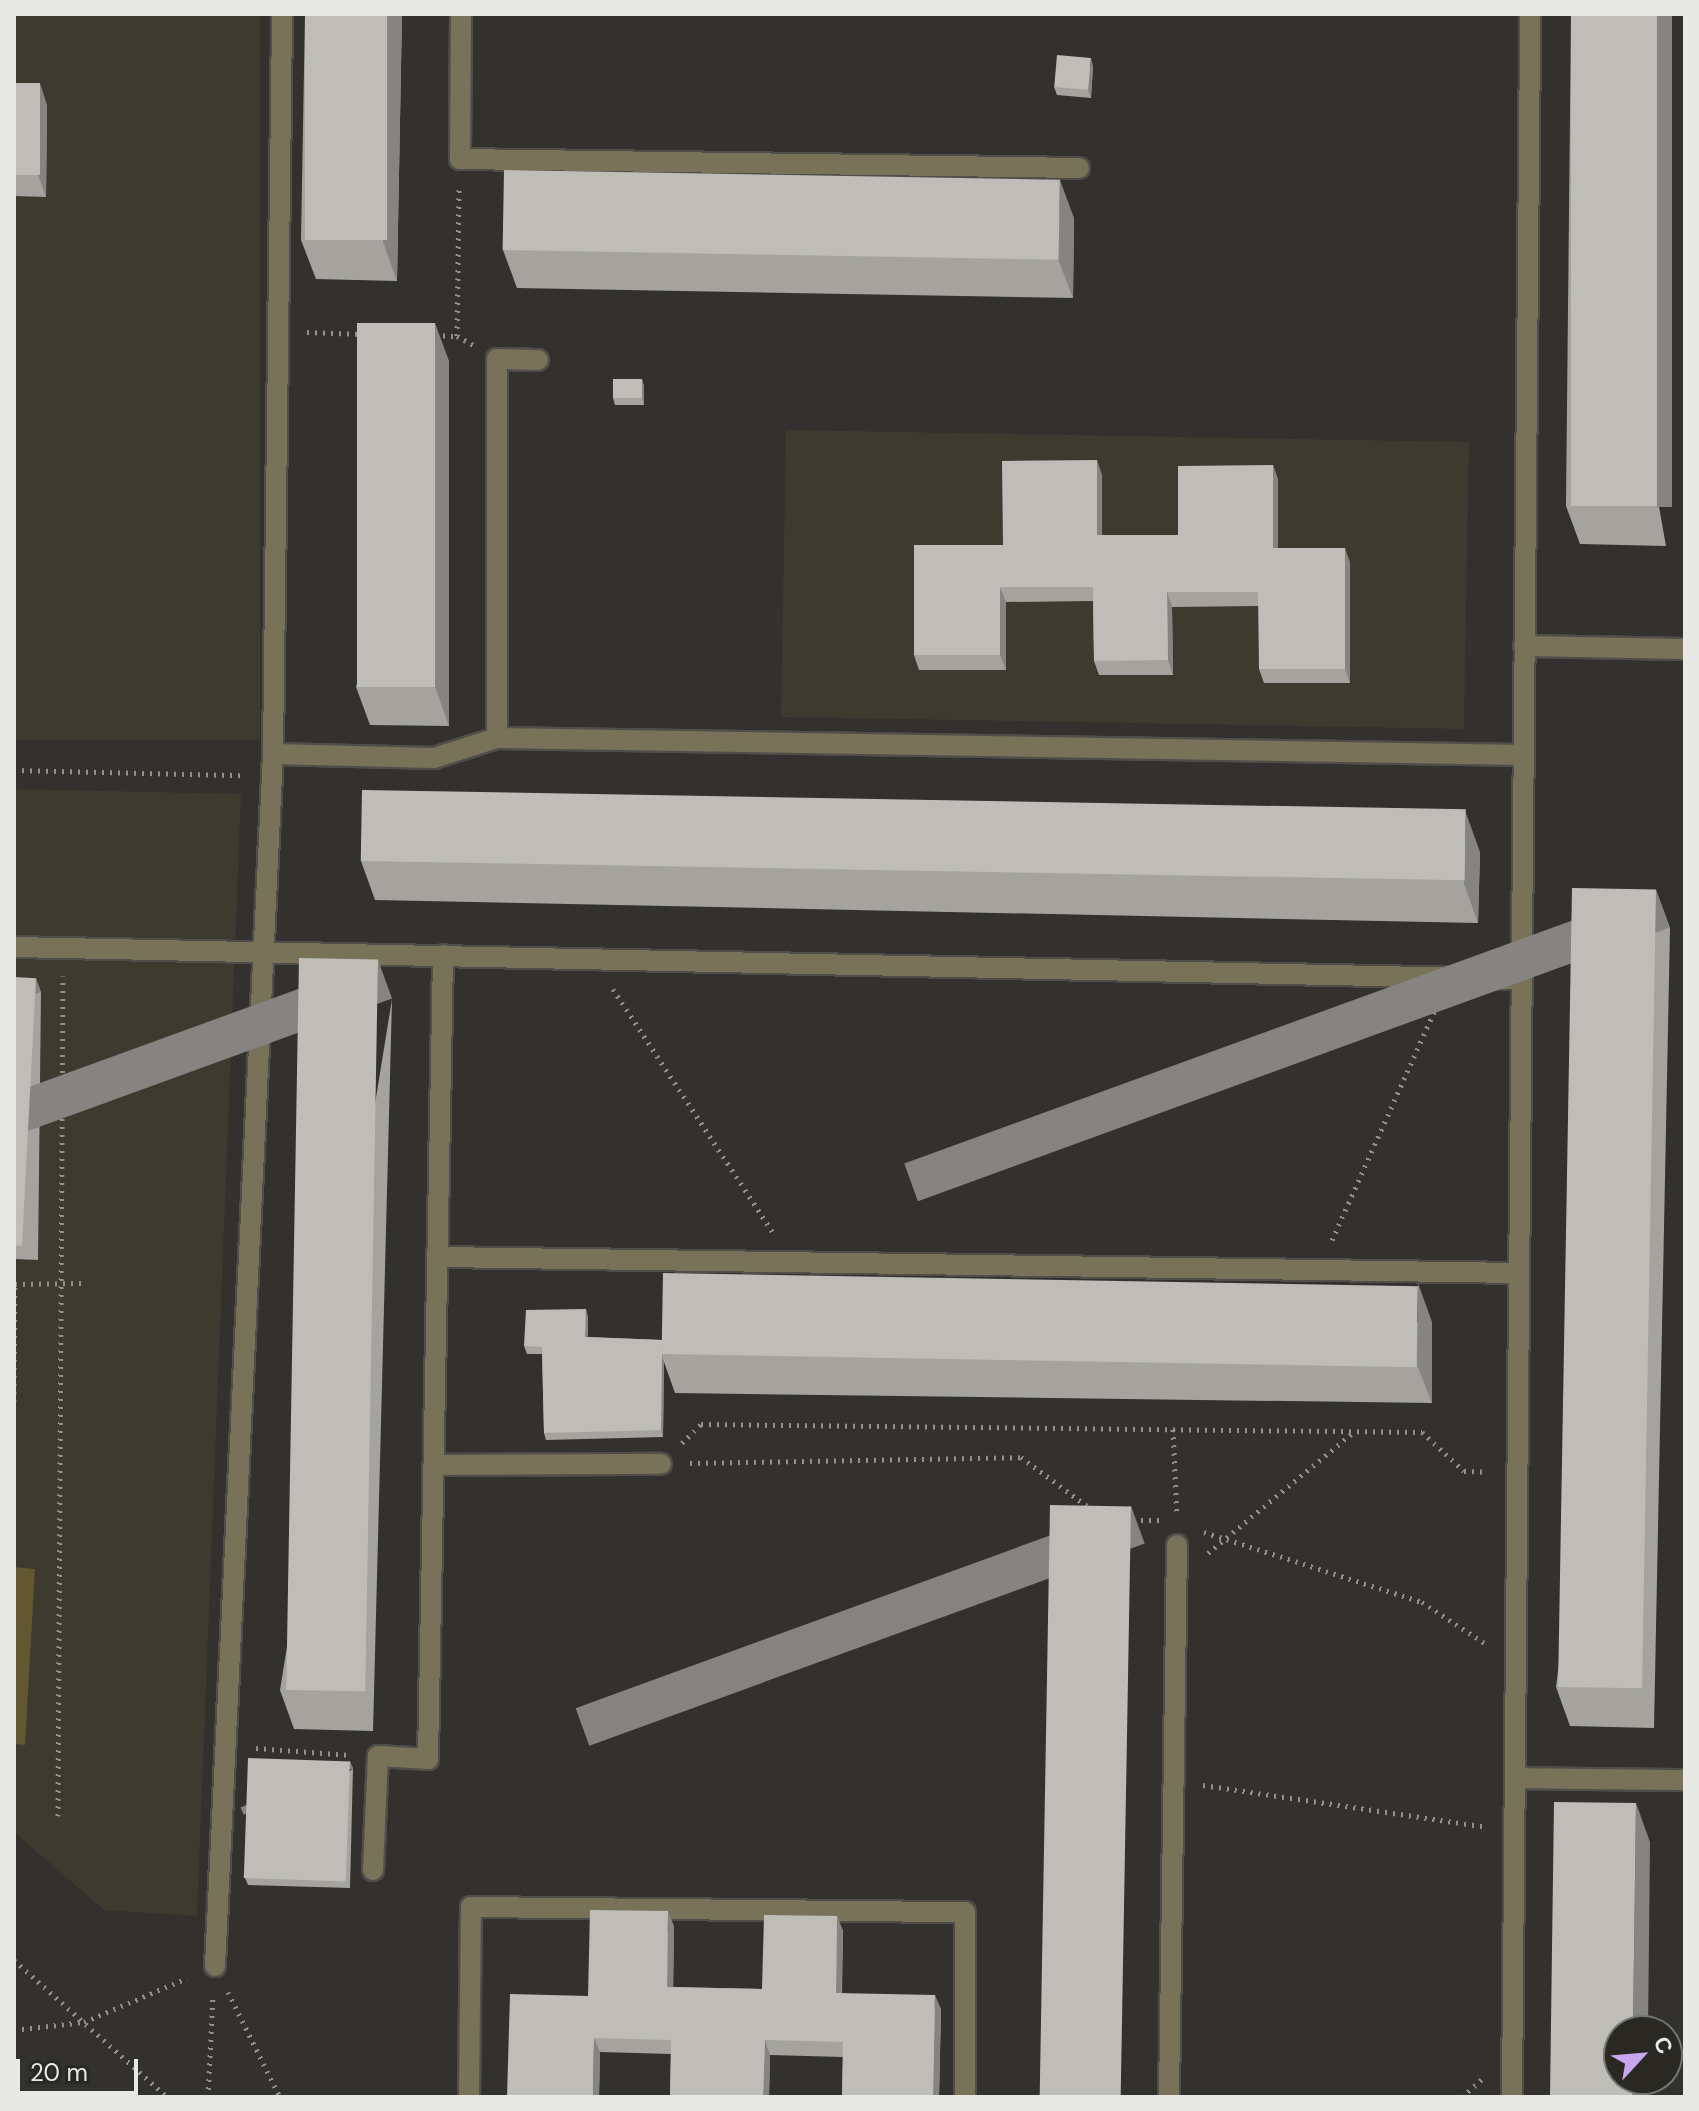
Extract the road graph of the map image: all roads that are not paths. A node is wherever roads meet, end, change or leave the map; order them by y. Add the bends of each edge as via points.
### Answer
1 (282, 14) edge
2 (461, 14) edge
3 (1530, 14) edge
4 (1079, 168) dead end
5 (538, 360) dead end
6 (1524, 646) junction
7 (1685, 649) edge
8 (497, 738) junction
9 (273, 754) junction
10 (1523, 755) junction
11 (14, 947) edge
12 (264, 951) junction
13 (443, 955) junction
14 (1520, 979) junction
15 (440, 1257) junction
16 (1519, 1273) junction
17 (661, 1464) road end
18 (435, 1465) junction
19 (1177, 1545) road end
20 (1515, 1778) junction
21 (1685, 1780) edge
22 (373, 1870) dead end
23 (215, 1966) road end
24 (469, 2097) edge
25 (965, 2097) edge
26 (1169, 2097) edge
27 (1512, 2097) edge

1 - 9 lane
2 - 4 lane via 460,159
3 - 6 lane
5 - 8 lane via 497,359
6 - 7 lane
6 - 10 lane
8 - 9 lane via 434,758
8 - 10 lane
9 - 12 lane
10 - 14 lane
11 - 12 lane
12 - 13 lane
12 - 23 lane
13 - 14 lane
13 - 15 lane
14 - 16 lane
15 - 16 lane
15 - 18 lane
16 - 20 lane
17 - 18 lane
18 - 22 lane via 428,1759 378,1756
19 - 26 lane
20 - 21 lane
20 - 27 lane
24 - 25 lane via 471,1907 487,1907 965,1912

